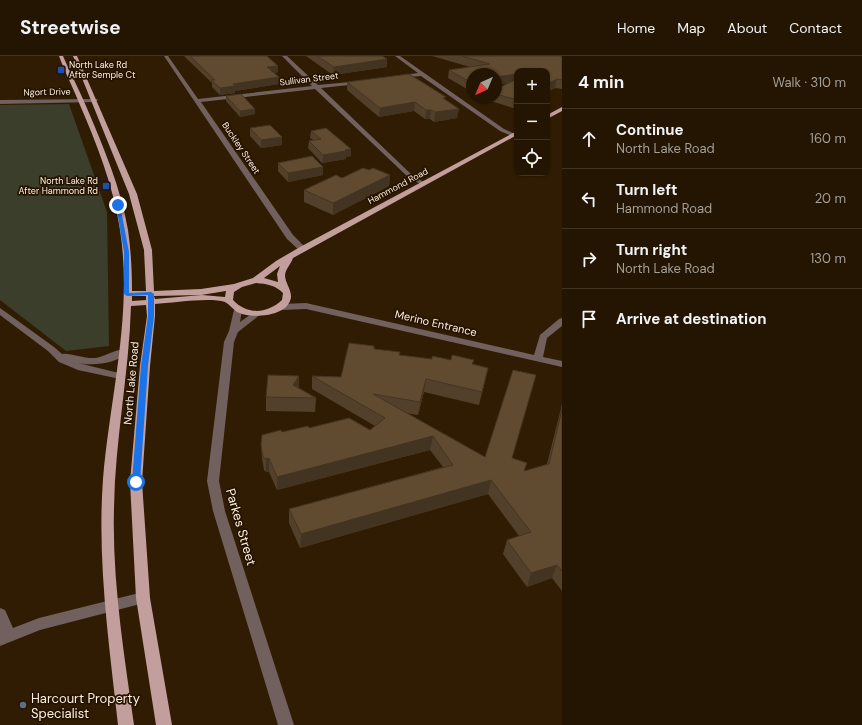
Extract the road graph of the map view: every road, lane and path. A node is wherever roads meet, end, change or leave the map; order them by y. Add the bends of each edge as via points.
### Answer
1 (61, 56) edge
2 (75, 56) edge
3 (166, 56) edge
4 (284, 56) edge
5 (397, 56) edge
6 (422, 74) junction
7 (392, 78) edge
8 (363, 82) edge
9 (318, 87) junction
10 (95, 100) junction
11 (80, 101) junction
12 (198, 101) junction
13 (0, 102) edge
14 (562, 109) edge
15 (550, 115) edge
16 (514, 133) edge
17 (514, 135) edge
18 (424, 184) junction
19 (303, 249) junction
20 (290, 257) junction
21 (256, 280) junction
22 (234, 287) junction
23 (286, 293) junction
24 (151, 298) junction
25 (127, 299) junction
26 (229, 300) junction
27 (306, 306) junction
28 (282, 307) junction
29 (238, 310) junction
30 (0, 311) edge
31 (257, 314) junction
32 (562, 321) edge
33 (234, 331) junction
34 (51, 349) junction
35 (122, 352) junction
36 (538, 358) junction
37 (562, 364) edge
38 (120, 376) junction
39 (143, 598) junction
40 (111, 605) junction
41 (0, 614) edge
42 (4, 638) edge
43 (126, 725) edge
44 (164, 725) edge
45 (286, 725) edge

1 - 11 main road, North Lake Road
2 - 10 main road, North Lake Road
3 - 12 street, Buckley Street
4 - 9 street
5 - 6 street
6 - 7 street
6 - 16 street via 502,130
8 - 9 street, Sullivan Street
9 - 12 street, Sullivan Street
9 - 18 street via 410,176
10 - 11 street, Ngort Drive
10 - 24 main road, North Lake Road via 139,211 148,250
11 - 13 street, Ngort Drive
11 - 25 main road, North Lake Road via 116,196 126,252
12 - 19 street, Buckley Street via 290,237
14 - 15 main road
17 - 18 main road, Hammond Road
18 - 19 main road, Hammond Road
19 - 20 main road, Hammond Road
20 - 21 main road, Hammond Road
20 - 23 main road, Hammond Road via 281,270 280,277
21 - 22 main road
21 - 23 main road via 272,282
22 - 24 main road
22 - 26 main road via 228,296
23 - 27 street, Merino Entrance
23 - 28 main road via 286,301
24 - 25 main road
24 - 26 main road
24 - 39 main road, North Lake Road via 136,482
25 - 35 main road, North Lake Road
26 - 29 main road
27 - 28 street, Merino Entrance
27 - 36 street, Merino Entrance
28 - 31 main road
29 - 31 main road
29 - 33 street, Parkes Street
30 - 34 street
31 - 33 street
32 - 36 street via 544,337
33 - 45 street, Parkes Street via 229,342 213,481 222,522
34 - 35 street via 69,358 91,362
34 - 38 street via 62,360 81,368
35 - 38 main road, North Lake Road
36 - 37 street, Merino Entrance
38 - 40 main road, North Lake Road via 108,502
39 - 40 street
39 - 44 main road, North Lake Road
40 - 42 street via 38,624
40 - 43 main road, North Lake Road
41 - 42 street

